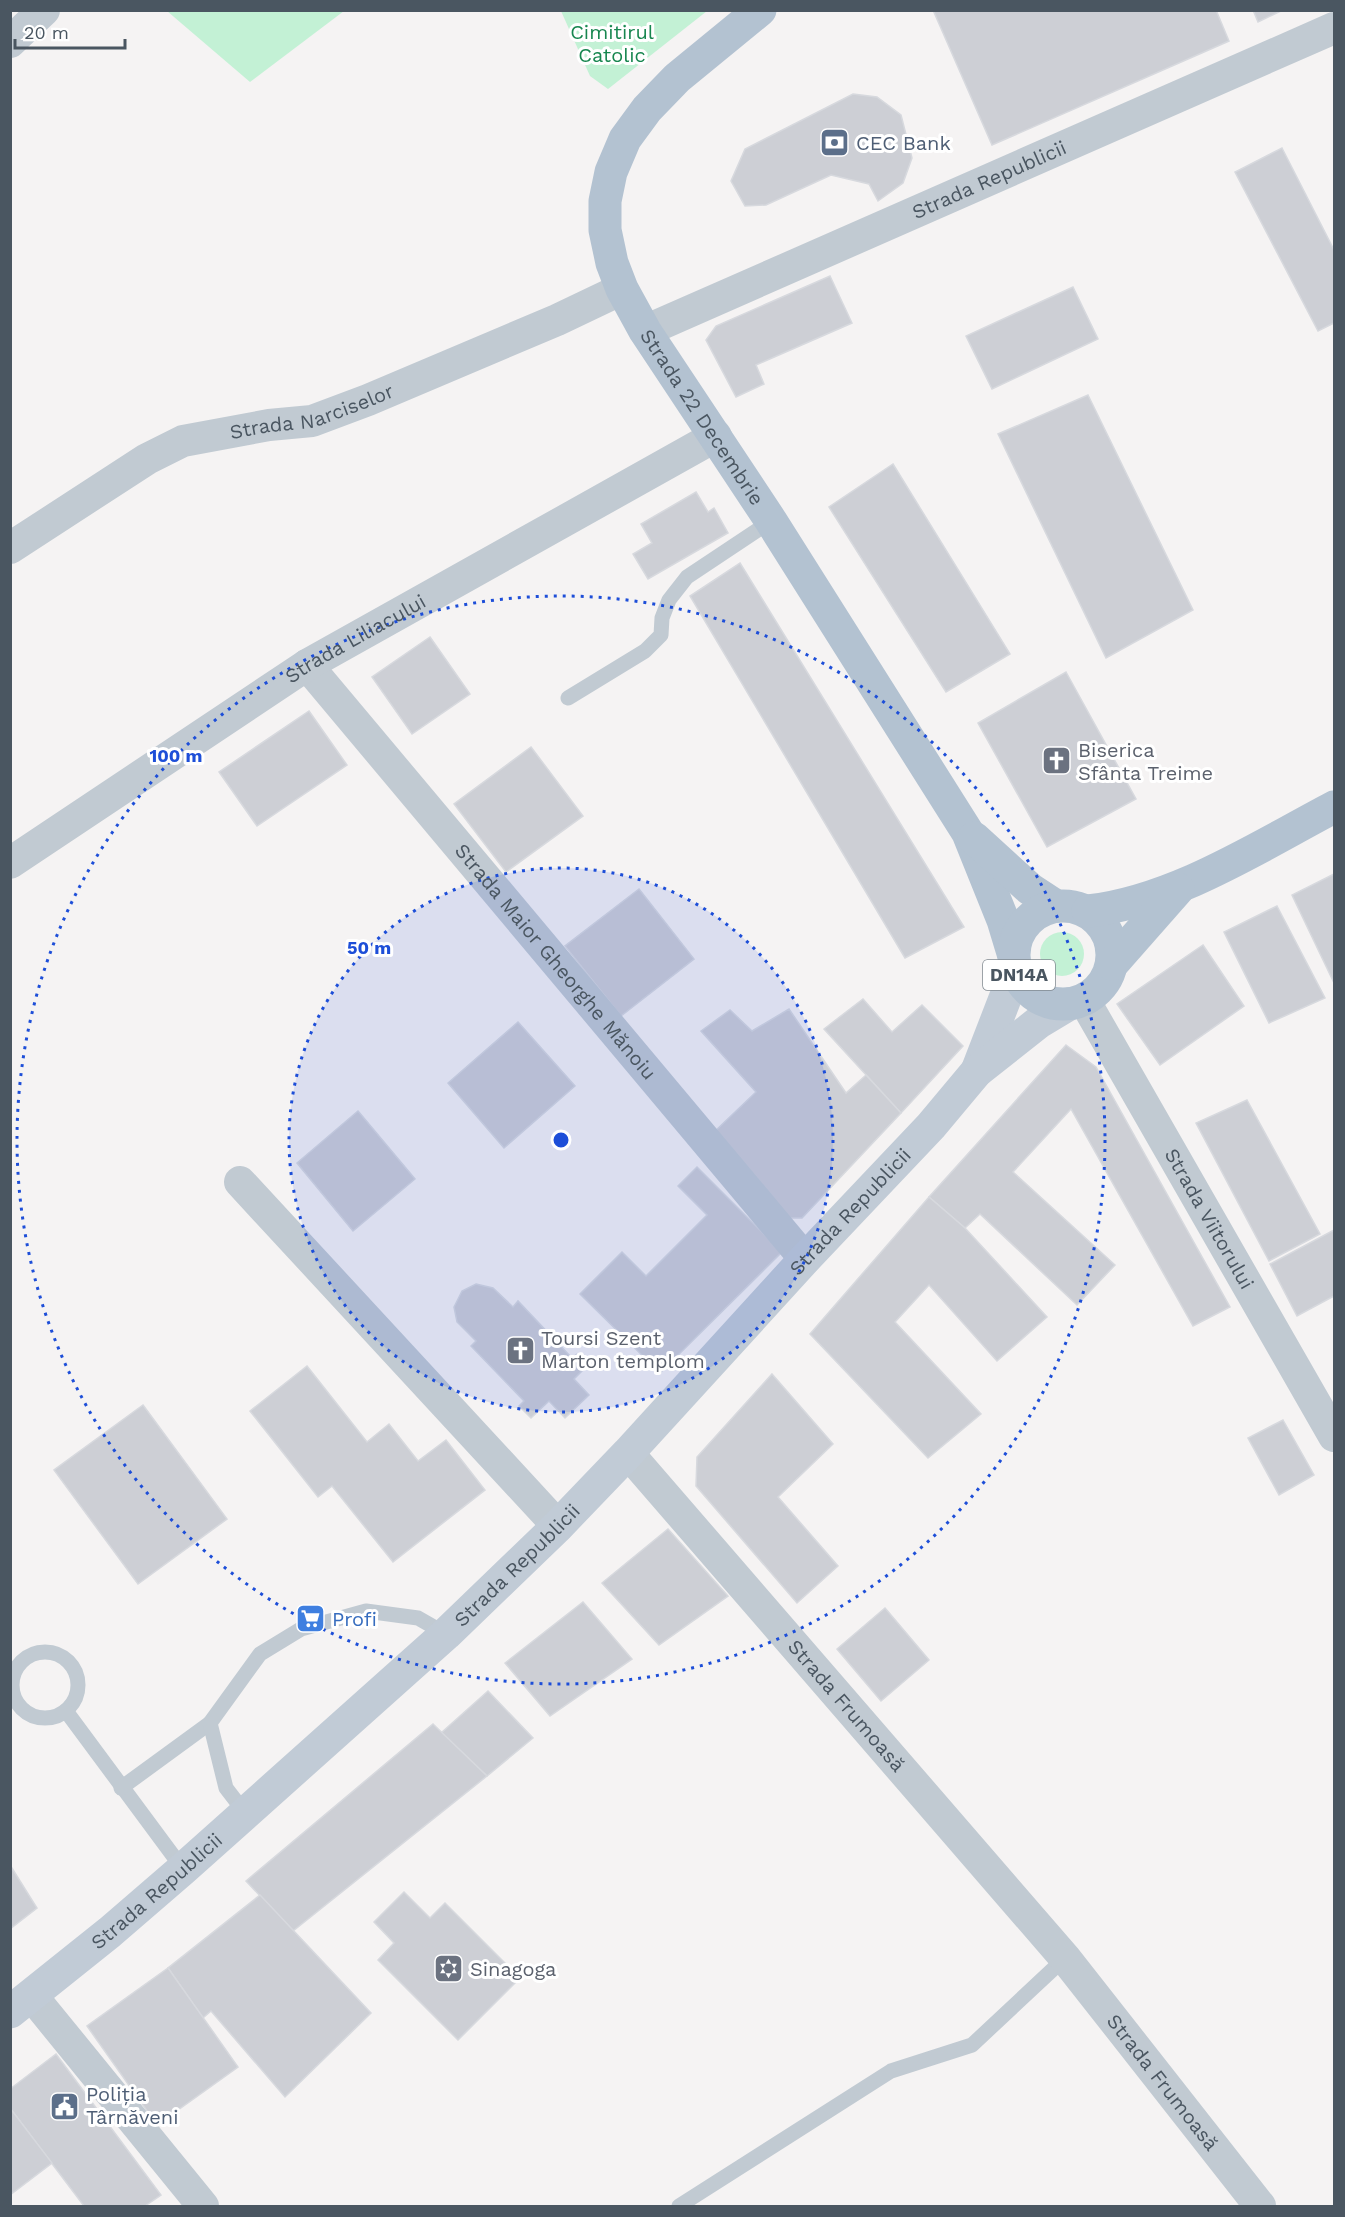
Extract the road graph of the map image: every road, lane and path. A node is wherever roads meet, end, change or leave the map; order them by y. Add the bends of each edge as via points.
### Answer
1 (44, 10) edge
2 (760, 10) edge
3 (1335, 28) edge
4 (10, 42) edge
5 (622, 289) junction
6 (645, 331) junction
7 (716, 436) junction
8 (771, 521) junction
9 (10, 548) edge
10 (307, 665) junction
11 (568, 698) dead end
12 (1335, 807) edge
13 (968, 832) junction
14 (10, 863) edge
15 (1178, 889) junction
16 (1056, 906) junction
17 (1088, 911) junction
18 (1015, 962) junction
19 (1112, 964) junction
20 (1077, 1002) junction
21 (977, 1071) junction
22 (240, 1182) dead end
23 (805, 1259) junction
24 (1335, 1436) edge
25 (628, 1454) junction
26 (558, 1526) junction
27 (446, 1634) junction
28 (66, 1711) junction
29 (210, 1723) junction
30 (121, 1788) junction
31 (246, 1814) junction
32 (183, 1869) junction
33 (1065, 1958) junction
34 (21, 2004) edge
35 (203, 2206) edge
36 (679, 2206) edge
37 (1260, 2206) edge

1 - 4 street
2 - 5 main road, Strada 22 Decembrie via 677,78 625,139 611,172 605,201 605,230
3 - 6 street, Strada Republicii
5 - 6 main road, Strada 22 Decembrie
5 - 9 street, Strada Narciselor via 536,329 312,421 183,441 147,459
6 - 7 main road, Strada 22 Decembrie
7 - 8 main road, Strada 22 Decembrie
7 - 10 street, Strada Liliacului
8 - 11 lane via 687,577 669,600 661,635 645,651
8 - 13 main road, Strada 22 Decembrie
10 - 14 street, Strada Liliacului
10 - 23 street, Strada Maior Gheorghe Mănoiu
12 - 15 main road
13 - 16 main road, Strada 22 Decembrie via 1030,889
13 - 18 main road, Strada 22 Decembrie / DN14A
15 - 17 main road via 1110,909
15 - 19 main road
16 - 17 main road
16 - 18 main road, DN14A via 1040,911 1026,922 1017,936
17 - 19 main road via 1108,934
18 - 20 main road, DN14A via 1024,986 1037,997 1053,1004
18 - 21 main road, Strada Republicii
19 - 20 main road via 1107,980 1097,992
20 - 21 main road, Strada Republicii via 1040,1022
20 - 24 street, Strada Viitorului
21 - 23 main road, Strada Republicii via 931,1126
22 - 26 street
23 - 25 main road, Strada Republicii
25 - 26 main road, Strada Republicii
25 - 33 street, Strada Frumoasă
26 - 27 main road, Strada Republicii
27 - 29 lane via 418,1618 366,1611 301,1629 260,1654
27 - 31 main road, Strada Republicii
28 - 28 lane via 73,1703 78,1681 68,1661 48,1652 36,1653 18,1665 12,1685 18,1704 36,1716 57,1716
28 - 30 lane
29 - 30 lane
29 - 31 lane via 226,1788
30 - 32 lane
31 - 32 main road, Strada Republicii
32 - 34 main road, Strada Republicii
33 - 36 lane via 972,2045 891,2071
33 - 37 street, Strada Frumoasă
34 - 35 street

